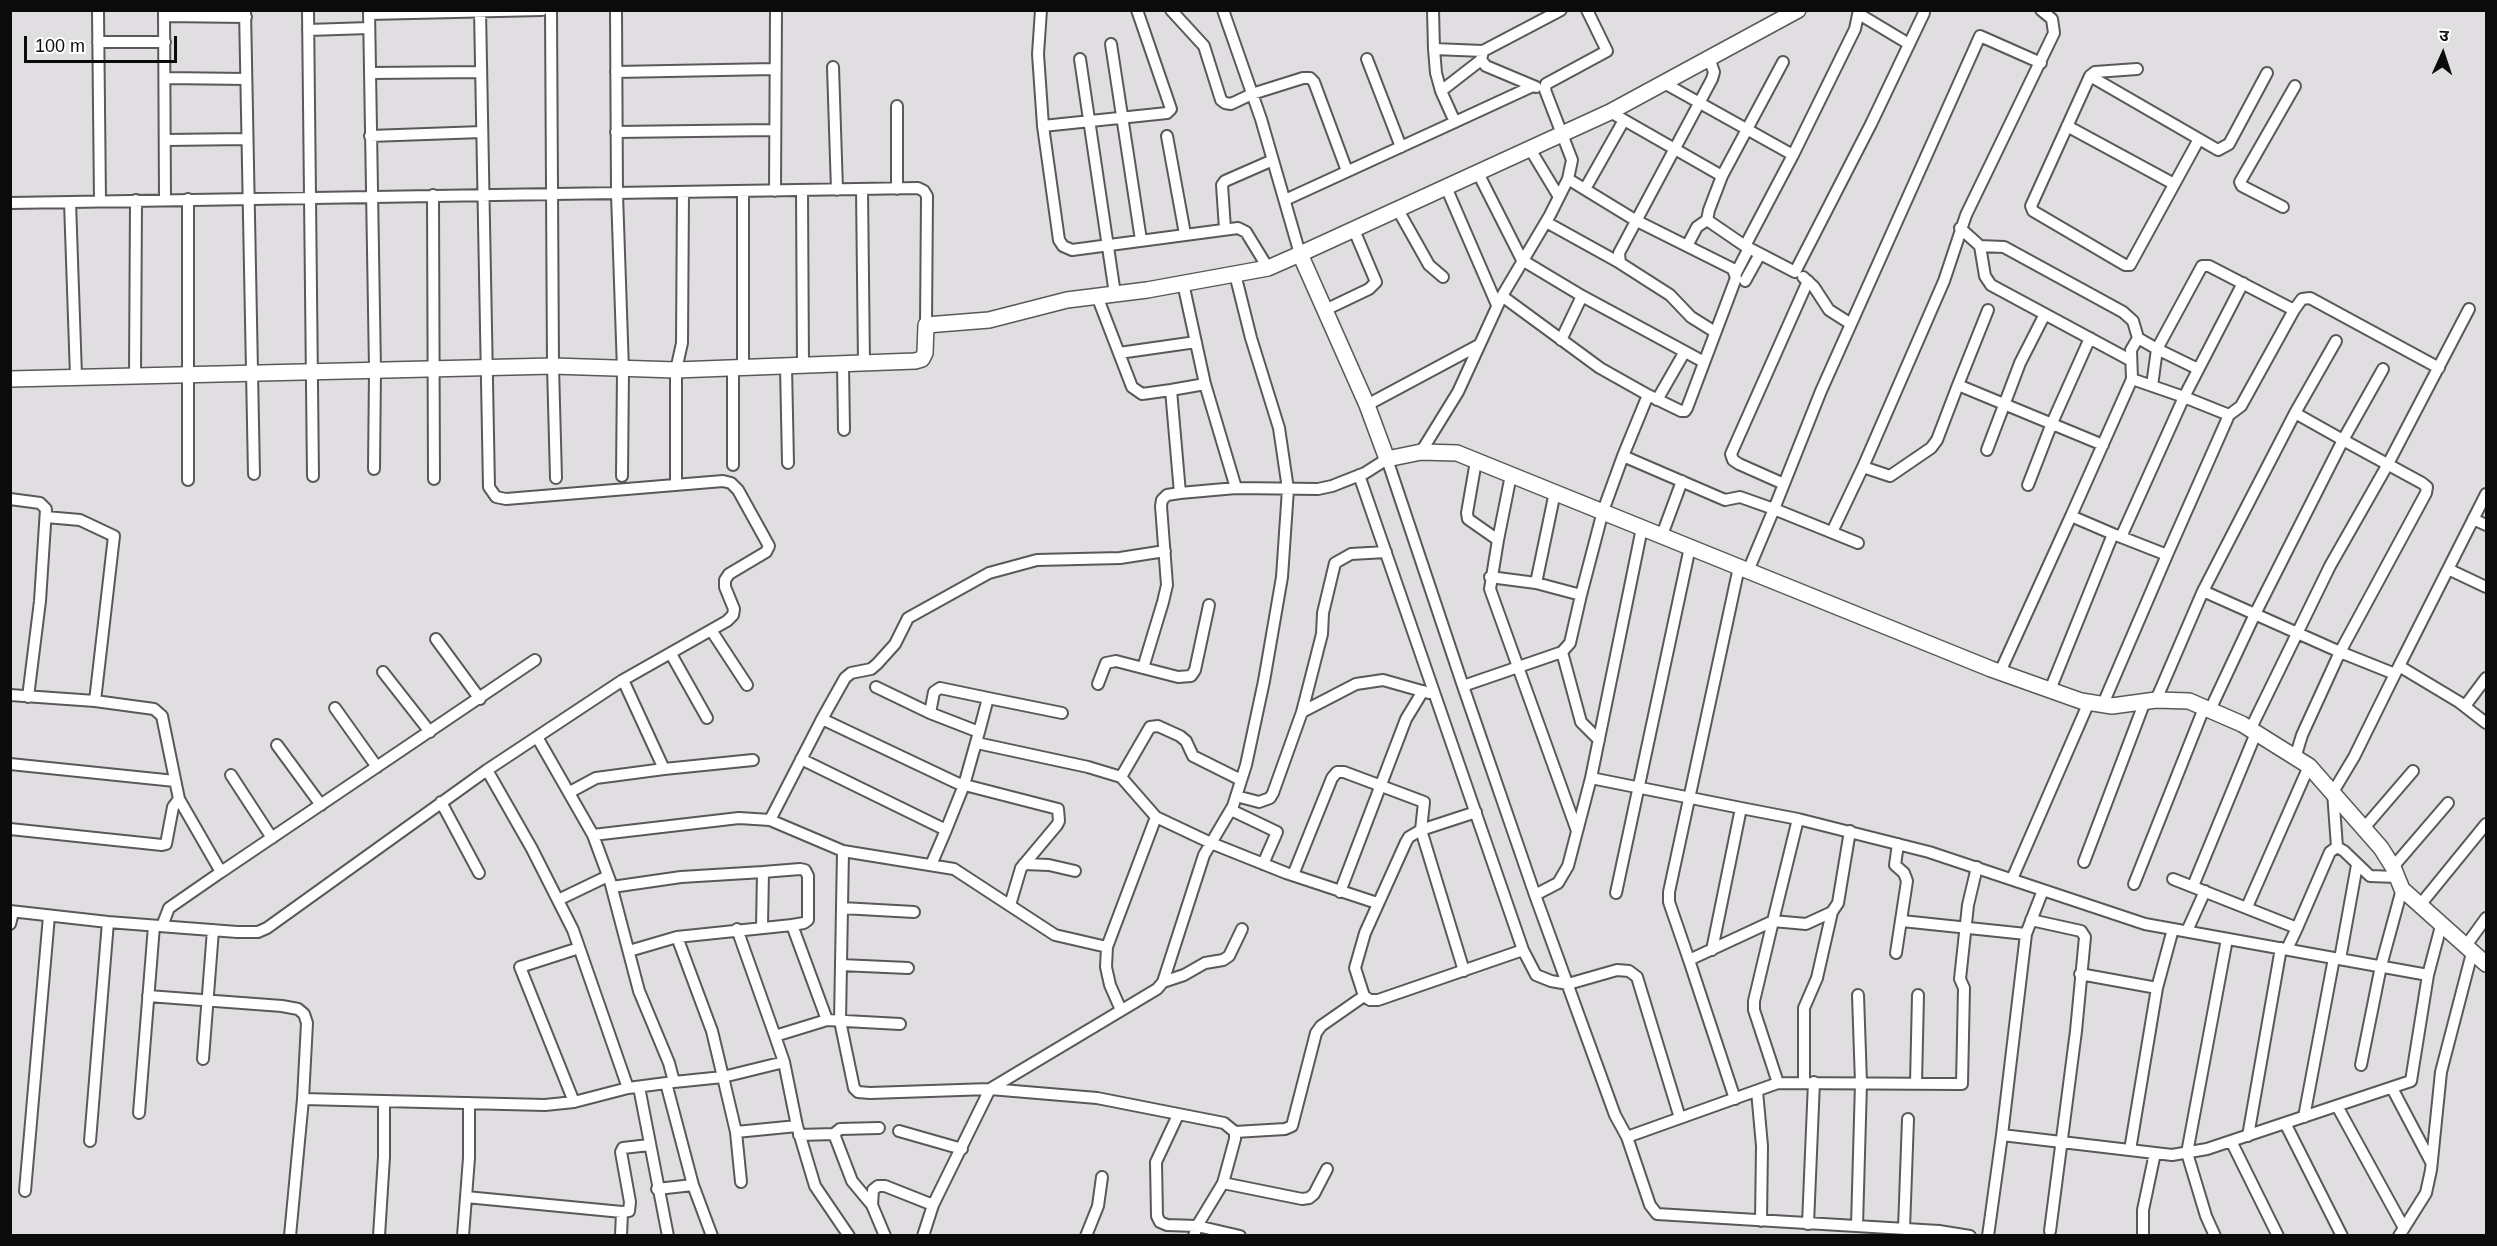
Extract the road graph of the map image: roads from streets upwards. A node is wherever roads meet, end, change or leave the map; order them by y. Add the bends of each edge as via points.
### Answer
1 (98, 10) edge
2 (308, 10) edge
3 (542, 10) edge
4 (551, 10) edge
5 (616, 10) edge
6 (776, 10) edge
7 (1041, 10) edge
8 (1137, 10) edge
9 (1171, 10) edge
10 (1223, 10) edge
11 (1433, 10) edge
12 (1561, 10) edge
13 (1587, 10) edge
14 (1798, 10) edge
15 (2041, 10) edge
16 (480, 11) edge
17 (369, 12) edge
18 (1859, 12) edge
19 (1924, 12) dead end
20 (164, 13) edge
21 (245, 14) edge
22 (369, 28) junction
23 (308, 30) junction
24 (98, 42) junction
25 (165, 42) junction
26 (1111, 44) dead end
27 (1909, 44) junction
28 (1434, 49) junction
29 (1482, 55) junction
30 (1709, 58) junction
31 (1080, 59) dead end
32 (1367, 59) dead end
33 (1783, 62) dead end
34 (2041, 63) junction
35 (833, 66) dead end
36 (774, 69) junction
37 (2137, 69) dead end
38 (481, 72) junction
39 (616, 72) junction
40 (370, 73) junction
41 (2267, 73) dead end
42 (2090, 76) junction
43 (165, 78) junction
44 (246, 79) junction
45 (1664, 82) junction
46 (1533, 86) junction
47 (2295, 86) dead end
48 (1545, 90) junction
49 (1442, 91) junction
50 (1252, 94) junction
51 (1699, 103) junction
52 (897, 106) dead end
53 (1610, 112) junction
54 (1123, 118) junction
55 (1624, 120) junction
56 (1090, 122) junction
57 (1455, 122) junction
58 (1043, 126) junction
59 (2067, 126) junction
60 (774, 130) junction
61 (1748, 130) junction
62 (482, 132) junction
63 (616, 132) junction
64 (1561, 134) junction
65 (370, 136) junction
66 (1167, 136) dead end
67 (247, 139) junction
68 (2199, 139) junction
69 (166, 140) junction
70 (1401, 147) junction
71 (1530, 149) junction
72 (1674, 149) junction
73 (1793, 155) junction
74 (1273, 160) junction
75 (1347, 171) junction
76 (1478, 173) junction
77 (1722, 176) junction
78 (1568, 179) junction
79 (2174, 184) junction
80 (1446, 187) junction
81 (897, 189) junction
82 (1585, 189) junction
83 (837, 190) junction
84 (862, 190) junction
85 (775, 191) junction
86 (802, 191) junction
87 (743, 192) junction
88 (683, 193) junction
89 (551, 194) junction
90 (617, 194) junction
91 (433, 195) junction
92 (483, 195) junction
93 (311, 196) junction
94 (371, 196) junction
95 (1559, 196) junction
96 (247, 198) junction
97 (136, 200) junction
98 (165, 200) junction
99 (188, 200) junction
100 (1285, 200) junction
101 (100, 201) junction
102 (70, 202) junction
103 (10, 203) edge
104 (2283, 207) dead end
105 (1398, 210) junction
106 (1635, 220) junction
107 (1707, 220) junction
108 (1546, 222) junction
109 (1960, 228) junction
110 (1225, 229) junction
111 (1354, 230) junction
112 (1185, 234) junction
113 (1141, 240) junction
114 (1107, 245) junction
115 (1687, 246) junction
116 (1980, 246) junction
117 (1751, 249) junction
118 (1300, 254) junction
119 (1522, 260) junction
120 (1620, 263) junction
121 (1268, 268) junction
122 (1795, 272) junction
123 (1736, 273) junction
124 (1235, 274) junction
125 (1443, 277) dead end
126 (1745, 281) dead end
127 (1808, 281) junction
128 (1183, 283) junction
129 (2243, 284) junction
130 (1115, 294) junction
131 (1097, 296) junction
132 (1582, 296) junction
133 (1499, 301) junction
134 (2469, 309) dead end
135 (1325, 310) junction
136 (1988, 310) dead end
137 (2294, 310) junction
138 (2045, 314) junction
139 (1851, 324) junction
140 (926, 325) junction
141 (1715, 332) junction
142 (2090, 338) junction
143 (2138, 338) junction
144 (1561, 340) junction
145 (1196, 342) junction
146 (2336, 342) dead end
147 (1479, 345) junction
148 (2157, 349) junction
149 (1119, 353) junction
150 (1684, 353) junction
151 (2130, 360) junction
152 (1704, 362) junction
153 (843, 364) junction
154 (864, 364) junction
155 (553, 366) junction
156 (786, 366) junction
157 (803, 366) junction
158 (487, 367) junction
159 (738, 368) junction
160 (2439, 368) junction
161 (435, 369) junction
162 (2198, 369) junction
163 (2383, 369) dead end
164 (375, 370) junction
165 (623, 370) junction
166 (676, 370) junction
167 (312, 371) junction
168 (251, 373) junction
169 (188, 374) junction
170 (135, 375) junction
171 (76, 376) junction
172 (10, 379) edge
173 (2132, 379) junction
174 (1205, 384) junction
175 (1958, 385) junction
176 (2152, 386) junction
177 (1171, 390) junction
178 (2184, 396) junction
179 (1653, 398) junction
180 (2004, 404) junction
181 (1367, 405) junction
182 (2295, 413) junction
183 (2229, 415) junction
184 (2052, 423) junction
185 (844, 430) dead end
186 (2343, 440) junction
187 (2103, 445) junction
188 (1987, 450) dead end
189 (1420, 452) junction
190 (1623, 456) junction
191 (1476, 461) junction
192 (788, 463) dead end
193 (1382, 463) junction
194 (2388, 464) junction
195 (733, 465) dead end
196 (1863, 467) junction
197 (374, 469) dead end
198 (254, 474) dead end
199 (1362, 474) junction
200 (1512, 475) junction
201 (313, 476) dead end
202 (622, 476) dead end
203 (556, 478) dead end
204 (434, 479) dead end
205 (188, 480) dead end
206 (1682, 481) junction
207 (676, 484) junction
208 (1784, 484) junction
209 (2028, 485) dead end
210 (1236, 488) junction
211 (1288, 489) junction
212 (1555, 492) junction
213 (1180, 493) junction
214 (2487, 494) edge
215 (10, 499) edge
216 (1774, 509) junction
217 (1603, 511) junction
218 (2071, 516) junction
219 (46, 517) junction
220 (2474, 519) junction
221 (2487, 525) edge
222 (1642, 528) junction
223 (1832, 532) junction
224 (1662, 535) junction
225 (2117, 536) junction
226 (1498, 540) junction
227 (1858, 543) dead end
228 (1690, 547) junction
229 (1165, 550) junction
230 (1386, 552) junction
231 (2167, 555) junction
232 (1744, 569) junction
233 (2448, 569) junction
234 (1491, 577) junction
235 (1536, 583) junction
236 (2487, 587) edge
237 (2203, 591) junction
238 (1581, 595) junction
239 (1209, 605) dead end
240 (2255, 614) junction
241 (711, 630) junction
242 (2297, 633) junction
243 (436, 639) dead end
244 (1562, 652) junction
245 (2340, 652) junction
246 (671, 654) junction
247 (535, 660) dead end
248 (1143, 668) junction
249 (1519, 668) junction
250 (2397, 670) junction
251 (383, 672) dead end
252 (2000, 672) junction
253 (2487, 678) edge
254 (623, 680) junction
255 (1098, 684) dead end
256 (747, 685) dead end
257 (1463, 686) junction
258 (876, 687) dead end
259 (2050, 690) junction
260 (1423, 691) junction
261 (1436, 694) junction
262 (10, 695) edge
263 (28, 697) junction
264 (988, 698) junction
265 (480, 699) junction
266 (95, 701) junction
267 (2151, 701) junction
268 (2096, 703) junction
269 (2465, 706) junction
270 (335, 708) dead end
271 (2207, 709) junction
272 (1302, 712) junction
273 (930, 713) junction
274 (1062, 713) dead end
275 (707, 718) dead end
276 (822, 719) junction
277 (2487, 723) edge
278 (2253, 731) junction
279 (430, 732) junction
280 (537, 737) junction
281 (978, 738) junction
282 (1599, 740) junction
283 (277, 745) dead end
284 (801, 759) junction
285 (753, 760) dead end
286 (2302, 762) junction
287 (10, 764) edge
288 (377, 767) junction
289 (487, 770) junction
290 (663, 770) junction
291 (2413, 771) dead end
292 (231, 775) dead end
293 (1121, 777) junction
294 (1591, 778) junction
295 (1241, 780) junction
296 (175, 781) junction
297 (964, 785) junction
298 (1380, 786) junction
299 (1637, 787) junction
300 (570, 792) junction
301 (2333, 792) junction
302 (1236, 796) junction
303 (1689, 798) junction
304 (179, 799) junction
305 (441, 802) junction
306 (2448, 803) dead end
307 (321, 805) junction
308 (1741, 808) junction
309 (1231, 810) junction
310 (1476, 812) junction
311 (1156, 817) junction
312 (1798, 819) junction
313 (770, 820) junction
314 (2487, 824) edge
315 (2364, 828) junction
316 (10, 829) edge
317 (946, 830) junction
318 (1421, 830) junction
319 (1577, 831) junction
320 (1850, 831) junction
321 (592, 835) junction
322 (272, 838) junction
323 (1211, 843) junction
324 (1898, 844) junction
325 (2337, 848) junction
326 (843, 851) junction
327 (2084, 862) dead end
328 (1024, 864) junction
329 (1263, 864) junction
330 (2357, 864) junction
331 (931, 865) junction
332 (1977, 867) junction
333 (1075, 871) dead end
334 (221, 872) junction
335 (763, 872) junction
336 (479, 873) dead end
337 (1293, 875) junction
338 (2398, 877) junction
339 (2012, 879) junction
340 (2173, 879) dead end
341 (610, 881) junction
342 (2134, 884) dead end
343 (2193, 886) junction
344 (2043, 890) junction
345 (2205, 891) junction
346 (1340, 892) junction
347 (1616, 893) dead end
348 (1535, 895) junction
349 (558, 900) junction
350 (1377, 903) junction
351 (1010, 905) junction
352 (2420, 905) junction
353 (842, 908) junction
354 (2247, 908) junction
355 (12, 912) edge
356 (914, 912) dead end
357 (1832, 912) junction
358 (49, 916) junction
359 (2487, 918) edge
360 (2031, 920) junction
361 (1773, 921) junction
362 (1902, 921) junction
363 (108, 922) junction
364 (10, 924) edge
365 (792, 924) junction
366 (158, 926) junction
367 (2441, 926) junction
368 (762, 927) junction
369 (1966, 928) junction
370 (2297, 928) junction
371 (737, 929) junction
372 (1242, 929) dead end
373 (2173, 929) junction
374 (213, 930) junction
375 (2187, 931) junction
376 (2026, 934) junction
377 (677, 937) junction
378 (2227, 939) junction
379 (1107, 947) junction
380 (579, 948) junction
381 (2284, 949) junction
382 (1523, 950) junction
383 (1712, 950) junction
384 (2468, 950) junction
385 (629, 951) junction
386 (1896, 953) dead end
387 (2337, 958) junction
388 (1689, 960) junction
389 (2487, 964) edge
390 (841, 965) junction
391 (2381, 966) junction
392 (908, 968) dead end
393 (1464, 971) junction
394 (2080, 975) junction
395 (2428, 975) junction
396 (1163, 982) junction
397 (1568, 984) junction
398 (2157, 987) junction
399 (1858, 995) dead end
400 (1918, 995) dead end
401 (148, 996) junction
402 (1364, 996) junction
403 (208, 1000) junction
404 (1121, 1010) junction
405 (827, 1020) junction
406 (840, 1021) junction
407 (900, 1024) dead end
408 (775, 1035) junction
409 (203, 1059) dead end
410 (784, 1062) junction
411 (2361, 1065) dead end
412 (723, 1077) junction
413 (1809, 1082) junction
414 (670, 1083) junction
415 (1778, 1083) junction
416 (1861, 1083) junction
417 (1916, 1083) junction
418 (634, 1088) junction
419 (2392, 1088) junction
420 (990, 1089) junction
421 (1757, 1091) junction
422 (303, 1099) junction
423 (1735, 1099) junction
424 (384, 1101) junction
425 (574, 1102) junction
426 (469, 1103) junction
427 (2337, 1106) junction
428 (139, 1113) dead end
429 (1178, 1115) junction
430 (2304, 1117) junction
431 (1680, 1118) junction
432 (1908, 1119) dead end
433 (2284, 1124) junction
434 (879, 1128) dead end
435 (798, 1131) junction
436 (899, 1131) dead end
437 (736, 1132) junction
438 (1235, 1132) junction
439 (834, 1134) junction
440 (2002, 1135) junction
441 (2248, 1136) junction
442 (1627, 1137) junction
443 (90, 1141) dead end
444 (2231, 1141) junction
445 (2060, 1142) junction
446 (649, 1145) junction
447 (962, 1149) junction
448 (2130, 1150) junction
449 (2155, 1153) junction
450 (2187, 1153) junction
451 (2432, 1162) junction
452 (1327, 1169) dead end
453 (1102, 1177) dead end
454 (741, 1182) dead end
455 (1224, 1183) junction
456 (693, 1185) junction
457 (657, 1189) junction
458 (25, 1191) dead end
459 (466, 1197) junction
460 (872, 1205) junction
461 (933, 1205) junction
462 (622, 1212) junction
463 (1761, 1221) junction
464 (1808, 1224) junction
465 (1857, 1226) junction
466 (1904, 1229) junction
467 (1195, 1231) edge
468 (2050, 1231) dead end
469 (2401, 1232) edge
470 (290, 1236) edge
471 (379, 1236) edge
472 (463, 1236) edge
473 (621, 1236) edge
474 (668, 1236) edge
475 (712, 1236) edge
476 (849, 1236) edge
477 (885, 1236) edge
478 (922, 1236) edge
479 (1086, 1236) edge
480 (1240, 1236) edge
481 (1970, 1236) edge
482 (1988, 1236) edge
483 (2143, 1236) edge
484 (2215, 1236) edge
485 (2278, 1236) edge
486 (2342, 1236) edge

1 - 24 street
2 - 23 street
3 - 16 street
4 - 89 street
5 - 39 street
6 - 36 street
7 - 58 street via 1038,54
8 - 54 street via 1171,109 1167,113
9 - 50 street via 1204,46 1221,100 1231,104
10 - 50 street
11 - 28 street
12 - 29 street
13 - 48 street via 1607,51 1546,84
14 - 30 street
15 - 34 street via 2055,24
16 - 17 street
16 - 38 street
17 - 22 street
18 - 27 street
18 - 73 street via 1855,30
19 - 27 street
20 - 21 street
20 - 25 street
21 - 44 street
22 - 23 street
22 - 40 street
23 - 93 street
24 - 25 street
24 - 101 street
25 - 43 street
26 - 54 street
27 - 122 street
28 - 29 street
28 - 49 street
29 - 46 street via 1486,66
29 - 49 street
30 - 45 street
30 - 51 street via 1714,72
31 - 56 street
32 - 70 street
33 - 61 street
34 - 109 street
34 - 139 street via 1980,36
35 - 83 street
36 - 39 street
36 - 60 street
37 - 42 street via 2095,72
38 - 40 street
38 - 62 street
39 - 63 street
40 - 65 street
41 - 68 street via 2229,144 2218,150
42 - 59 street
42 - 68 street
43 - 44 street
43 - 69 street
44 - 67 street
45 - 51 street
45 - 53 street
46 - 48 street
46 - 57 street
47 - 104 street via 2240,182
48 - 64 street
49 - 57 street
50 - 74 street
50 - 75 street via 1310,78
51 - 61 street
51 - 72 street
52 - 81 street
53 - 55 street
53 - 64 street
54 - 56 street
54 - 113 street
55 - 72 street
55 - 82 street
56 - 58 street
56 - 114 street
57 - 70 street
58 - 114 street via 1059,240 1072,250
59 - 79 street
59 - 79 street via 2031,206 2033,211 2125,265 2130,265
60 - 63 street
60 - 85 street
61 - 73 street
61 - 77 street
62 - 65 street
62 - 92 street
63 - 90 street
64 - 71 street
64 - 78 street via 1572,160
65 - 94 street
66 - 112 street
67 - 69 street
67 - 96 street
68 - 79 street
69 - 98 street
70 - 75 street
71 - 76 street
71 - 95 street
72 - 77 street
72 - 106 street
73 - 117 street
74 - 100 street
74 - 110 street via 1222,185
75 - 100 street
76 - 80 street
76 - 119 street
77 - 107 street
78 - 82 street
78 - 95 street
80 - 105 street
80 - 133 street
81 - 84 street
81 - 140 street via 918,189 927,196
82 - 106 street
83 - 84 street
83 - 86 street
84 - 154 street
85 - 86 street
85 - 87 street
86 - 157 street
87 - 88 street
87 - 159 street
88 - 90 street
88 - 166 street via 682,343
89 - 90 street
89 - 92 street
89 - 155 street
90 - 165 street
91 - 92 street
91 - 94 street
91 - 161 street
92 - 158 street
93 - 94 street
93 - 96 street
93 - 167 street
94 - 164 street
95 - 108 street
96 - 99 street
96 - 168 street
97 - 98 street
97 - 101 street
97 - 170 street
98 - 99 street
99 - 169 street
100 - 118 street
101 - 102 street
102 - 103 street
102 - 171 street
105 - 111 street
105 - 125 street via 1429,266
106 - 115 street
106 - 120 street via 1619,253
107 - 115 street via 1697,227
107 - 117 street
108 - 119 street
108 - 120 street
109 - 116 street
109 - 196 street via 1944,281
110 - 112 street
110 - 121 street via 1243,229
111 - 118 street
111 - 135 street via 1376,282
112 - 113 street
113 - 114 street
114 - 130 street
115 - 123 street
116 - 138 street via 1985,276 1991,285
116 - 143 street via 2004,247 2123,312 2133,321
117 - 122 street
117 - 123 street
117 - 126 street
118 - 121 street
118 - 135 street
119 - 132 street
119 - 133 street
120 - 141 street via 1670,295
121 - 124 street
122 - 127 street
123 - 141 street
124 - 128 street
124 - 211 street via 1279,428
127 - 139 street via 1829,310
127 - 208 street via 1731,454 1739,464
128 - 130 street
128 - 145 street
129 - 137 street
129 - 148 street via 2209,266 2202,267
129 - 162 street
130 - 131 street
131 - 140 street via 989,320
131 - 149 street
132 - 144 street
132 - 150 street
133 - 144 street
133 - 147 street
134 - 160 street
135 - 181 street
136 - 175 street
137 - 160 street via 2302,299 2310,298
137 - 183 street via 2241,406
138 - 142 street
138 - 180 street
139 - 208 street
140 - 154 street via 925,353 921,359
141 - 152 street
142 - 151 street
142 - 184 street
143 - 148 street
143 - 151 street
144 - 179 street
145 - 149 street
145 - 174 street
146 - 182 street
147 - 181 street
147 - 189 street via 1458,392
148 - 162 street
148 - 176 street
149 - 177 street via 1136,392
150 - 152 street
150 - 179 street
151 - 173 street
152 - 179 street via 1685,411
153 - 154 street
153 - 157 street
153 - 185 street
155 - 158 street
155 - 165 street
155 - 203 street
156 - 157 street
156 - 159 street
156 - 192 street
158 - 161 street
158 - 207 street via 489,487 496,497 506,500
159 - 166 street
159 - 195 street
160 - 194 street
161 - 164 street
161 - 204 street
162 - 178 street
163 - 186 street
164 - 167 street
164 - 197 street
165 - 166 street
165 - 202 street
166 - 207 street
167 - 168 street
167 - 201 street
168 - 169 street
168 - 198 street
169 - 170 street
169 - 205 street
170 - 171 street
171 - 172 street
173 - 176 street
173 - 187 street
174 - 177 street
174 - 210 street
175 - 180 street
175 - 196 street via 1931,448 1890,476
176 - 178 street
177 - 213 street
178 - 183 street
178 - 225 street
179 - 190 street
180 - 184 street
180 - 188 street
181 - 193 street
182 - 186 street
182 - 237 street
183 - 231 street
184 - 187 street
184 - 209 street
186 - 194 street
186 - 240 street
187 - 218 street
189 - 191 street via 1457,453
189 - 193 street
190 - 206 street
190 - 217 street
191 - 200 street
191 - 226 street via 1468,519
193 - 199 street
193 - 257 street
194 - 242 street
194 - 245 street via 2422,483 2427,487 2426,493
196 - 223 street
199 - 211 street via 1318,489
199 - 230 street
200 - 212 street
200 - 226 street
206 - 216 street via 1725,500 1740,496
206 - 224 street
207 - 241 street via 731,483 769,546 766,552 729,574 725,587 734,615
208 - 216 street
210 - 211 street
210 - 213 street
211 - 295 street via 1282,577
212 - 217 street
212 - 235 street
213 - 229 street via 1162,500
214 - 220 street
215 - 219 street via 44,505
216 - 223 street
216 - 232 street
217 - 222 street
217 - 238 street
218 - 225 street
218 - 252 street
219 - 263 street
219 - 266 street via 80,520 114,536
220 - 221 street
220 - 233 street
222 - 224 street
222 - 282 street
223 - 227 street
224 - 228 street
225 - 231 street
225 - 259 street
226 - 234 street
228 - 232 street
228 - 299 street
229 - 248 street via 1167,585
229 - 276 street via 1120,558 1037,560 989,573 908,618 895,644 877,664 845,678
230 - 261 street
230 - 272 street via 1351,554 1335,563
231 - 268 street
232 - 252 street
232 - 303 street
233 - 236 street
233 - 250 street
234 - 235 street
234 - 249 street via 1490,589
235 - 238 street
237 - 240 street
237 - 267 street
238 - 244 street via 1570,643
239 - 248 street via 1191,676 1178,677
240 - 242 street
240 - 271 street
241 - 246 street
241 - 256 street
242 - 245 street
242 - 278 street
243 - 265 street
244 - 249 street
244 - 282 street via 1581,722
245 - 250 street
245 - 286 street via 2302,735
246 - 254 street
246 - 275 street
247 - 265 street
248 - 255 street via 1116,661 1106,663
249 - 257 street
249 - 319 street
250 - 269 street
250 - 301 street
251 - 279 street
252 - 259 street
253 - 269 street
254 - 280 street
254 - 290 street
257 - 348 street
258 - 273 street
259 - 268 street
260 - 261 street
260 - 272 street via 1383,680 1356,684
260 - 298 street via 1411,709
261 - 310 street
262 - 263 street
263 - 266 street
264 - 273 street via 940,688 934,692
264 - 274 street
264 - 281 street
265 - 279 street
266 - 296 street via 159,711
267 - 268 street via 2112,706
267 - 271 street via 2189,701
267 - 327 street
268 - 339 street
269 - 277 street
270 - 288 street
271 - 278 street
271 - 342 street
272 - 302 street via 1270,798 1259,802
273 - 281 street
276 - 284 street
276 - 297 street
278 - 286 street
278 - 343 street
279 - 288 street
280 - 289 street
280 - 300 street
281 - 293 street
281 - 297 street
282 - 294 street
283 - 307 street
284 - 313 street
284 - 317 street
285 - 290 street
286 - 301 street
286 - 354 street
287 - 296 street
288 - 307 street
289 - 305 street
289 - 349 street
290 - 300 street via 596,778
291 - 315 street
292 - 322 street
293 - 295 street via 1150,727 1158,726 1186,741 1192,756
293 - 311 street
294 - 299 street
294 - 319 street
295 - 302 street
296 - 304 street
297 - 317 street
297 - 328 street via 1058,809 1057,825
298 - 318 street via 1424,802
298 - 337 street via 1337,772
298 - 346 street
299 - 303 street
299 - 347 street
300 - 321 street
301 - 315 street
301 - 325 street
302 - 309 street
303 - 308 street
303 - 388 street via 1669,902
304 - 316 street via 173,807 166,844
304 - 334 street
305 - 336 street
305 - 374 street via 267,928 258,932
306 - 338 street
307 - 322 street
308 - 312 street
308 - 383 street
309 - 323 street
309 - 329 street via 1277,832
310 - 318 street
310 - 382 street
311 - 323 street
311 - 379 street
312 - 320 street
312 - 361 street
313 - 321 street via 739,818
313 - 326 street
314 - 352 street
315 - 338 street
317 - 331 street
318 - 350 street via 1406,842
318 - 393 street
319 - 348 street via 1568,866 1558,883
320 - 324 street
320 - 357 street via 1838,903
321 - 341 street
322 - 334 street
323 - 329 street
323 - 396 street
324 - 332 street
324 - 362 street via 1895,865 1907,881
325 - 330 street
325 - 370 street via 2330,852
326 - 331 street
326 - 353 street
328 - 333 street
328 - 351 street
329 - 337 street
330 - 338 street via 2370,876
330 - 387 street
331 - 351 street via 954,869
332 - 339 street
332 - 369 street
334 - 366 street via 169,908
335 - 341 street
335 - 365 street via 805,870 808,920
335 - 368 street
337 - 346 street
338 - 352 street
338 - 391 street
339 - 344 street
340 - 343 street
341 - 349 street
341 - 385 street
343 - 345 street
344 - 360 street
344 - 373 street via 2145,924
345 - 354 street
345 - 375 street
346 - 350 street
348 - 397 street
349 - 380 street
350 - 402 street via 1355,968
351 - 379 street via 1055,935
352 - 367 street
353 - 356 street
353 - 390 street
354 - 370 street
355 - 358 street
355 - 364 street
357 - 361 street via 1806,924
357 - 413 street via 1817,978 1804,1008
358 - 363 street
358 - 458 street
359 - 384 street
360 - 376 street
360 - 394 street via 2081,931 2085,943
361 - 383 street
361 - 415 street via 1754,1010
362 - 369 street
362 - 386 street
363 - 366 street
363 - 443 street
365 - 368 street
365 - 405 street
366 - 374 street
366 - 401 street
367 - 384 street
367 - 395 street
368 - 371 street
369 - 376 street
369 - 417 street via 1960,979 1964,988 1962,1084
370 - 381 street
371 - 377 street
371 - 408 street
372 - 396 street via 1229,956
373 - 375 street
373 - 398 street
374 - 403 street
375 - 378 street
376 - 440 street
377 - 385 street
377 - 412 street via 712,1031
378 - 381 street
378 - 450 street
379 - 404 street via 1106,967
380 - 418 street
380 - 425 street via 520,967
381 - 387 street
381 - 441 street
382 - 393 street
382 - 397 street via 1536,975
383 - 388 street
384 - 389 street
384 - 451 street via 2441,1072
385 - 414 street via 639,991 669,1063
387 - 391 street
387 - 430 street
388 - 423 street
390 - 392 street
390 - 406 street
391 - 395 street
391 - 411 street
393 - 402 street via 1378,1000
394 - 398 street
394 - 445 street
395 - 419 street via 2411,1081
396 - 404 street
397 - 431 street via 1617,970 1629,970 1637,977
397 - 442 street via 1615,1115
398 - 448 street
399 - 416 street
400 - 417 street
401 - 403 street
401 - 428 street
402 - 438 street via 1316,1033 1292,1126 1285,1130
403 - 409 street
403 - 422 street via 282,1006 304,1014 307,1023
404 - 420 street
405 - 406 street
405 - 408 street
406 - 407 street
406 - 420 street via 852,1081 858,1092
408 - 410 street
410 - 412 street
410 - 435 street
412 - 414 street
412 - 437 street
413 - 415 street
413 - 416 street
413 - 464 street
414 - 418 street
414 - 456 street
415 - 421 street
416 - 417 street
416 - 465 street
418 - 425 street
418 - 446 street
419 - 427 street
419 - 451 street
420 - 429 street via 1097,1098
420 - 447 street
421 - 423 street
421 - 463 street via 1762,1146
422 - 424 street
422 - 470 street
423 - 431 street
424 - 426 street
424 - 471 street
425 - 426 street
426 - 459 street
427 - 430 street
427 - 469 street
429 - 438 street via 1224,1123
429 - 467 street via 1156,1162 1157,1216 1167,1225
430 - 433 street
431 - 442 street
432 - 466 street
433 - 441 street
433 - 486 street
434 - 439 street via 840,1129
435 - 437 street
435 - 439 street
435 - 476 street via 814,1186
436 - 447 street
437 - 454 street
438 - 455 street
439 - 460 street via 852,1181
440 - 445 street
440 - 482 street
441 - 444 street
442 - 463 street via 1650,1206 1657,1214
444 - 450 street
444 - 485 street
445 - 448 street
445 - 468 street
446 - 457 street
446 - 462 street via 623,1148 621,1152 631,1208
447 - 461 street
448 - 449 street
449 - 450 street
449 - 483 street via 2143,1210
450 - 484 street
451 - 469 street via 2426,1192
452 - 455 street via 1314,1194 1302,1199
453 - 479 street via 1098,1206
455 - 467 street
456 - 457 street
456 - 475 street
457 - 474 street
459 - 462 street
459 - 472 street
460 - 461 street via 873,1190 885,1186
460 - 477 street
461 - 478 street
462 - 473 street
463 - 464 street
464 - 465 street
465 - 466 street
466 - 481 street
467 - 480 street

